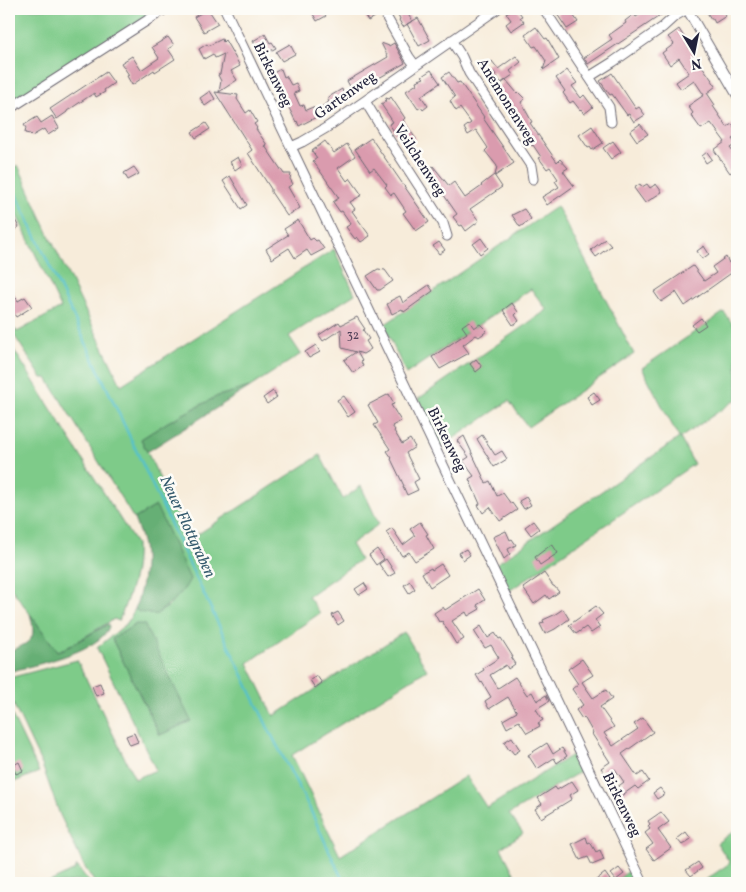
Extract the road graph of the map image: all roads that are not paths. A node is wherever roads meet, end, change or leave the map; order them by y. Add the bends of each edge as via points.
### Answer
1 (165, 9) edge
2 (225, 9) edge
3 (497, 9) edge
4 (544, 9) edge
5 (687, 9) edge
6 (387, 18) dead end
7 (451, 40) junction
8 (415, 65) junction
9 (589, 77) junction
10 (737, 95) edge
11 (365, 101) junction
12 (9, 109) edge
13 (611, 122) dead end
14 (291, 146) junction
15 (533, 179) dead end
16 (447, 236) dead end
17 (643, 883) edge

1 - 12 street
2 - 14 street, Birkenweg
3 - 7 street, Gartenweg
4 - 9 street
5 - 9 street
5 - 10 street
6 - 8 street
7 - 8 street, Gartenweg
7 - 15 street, Anemonenweg via 531,166
8 - 11 street, Gartenweg
9 - 13 street via 609,107
11 - 14 street, Gartenweg
11 - 16 street, Veilchenweg via 443,223
14 - 17 street, Birkenweg

